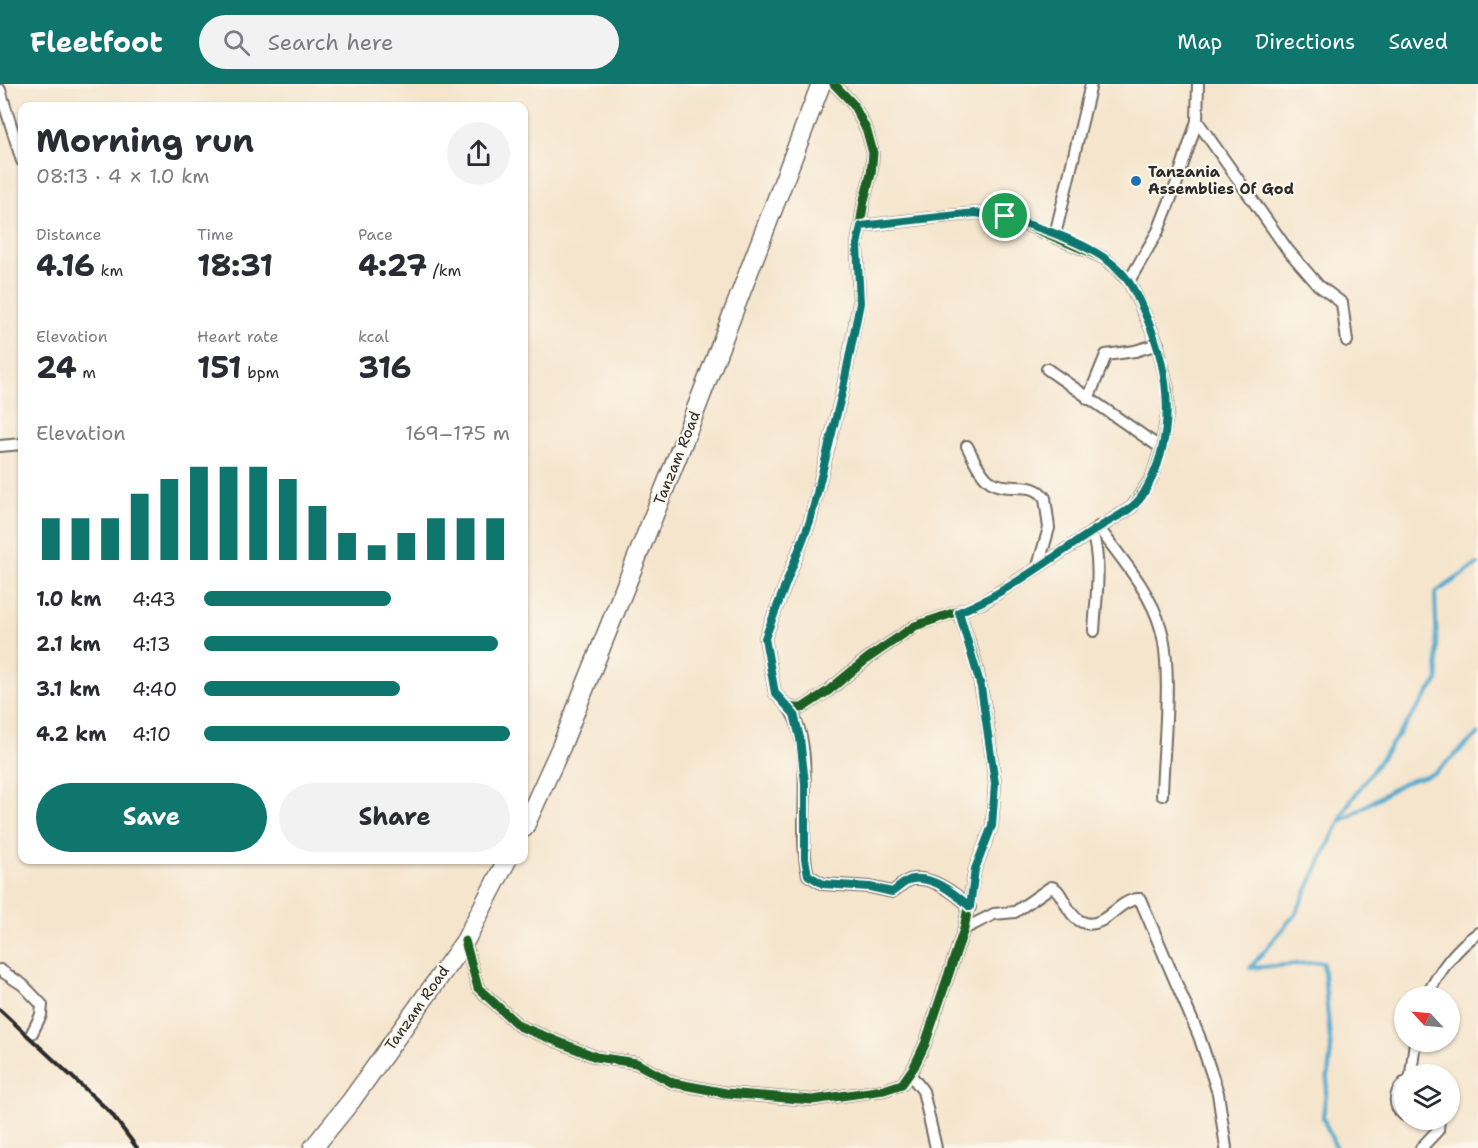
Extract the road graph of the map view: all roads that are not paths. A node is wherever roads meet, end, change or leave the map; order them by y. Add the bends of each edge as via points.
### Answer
1 (821, 84) edge
2 (834, 84) edge
3 (1091, 84) edge
4 (1197, 84) edge
5 (0, 90) edge
6 (1197, 121) junction
7 (18, 148) edge
8 (861, 226) junction
9 (1055, 235) junction
10 (1129, 281) junction
11 (1347, 341) dead end
12 (1158, 344) junction
13 (1047, 369) dead end
14 (1088, 399) junction
15 (18, 444) edge
16 (0, 446) edge
17 (967, 446) dead end
18 (1161, 448) junction
19 (1095, 530) junction
20 (1038, 567) junction
21 (959, 612) junction
22 (1094, 631) dead end
23 (789, 707) junction
24 (1162, 795) dead end
25 (528, 819) edge
26 (505, 864) edge
27 (970, 907) junction
28 (964, 930) junction
29 (1478, 933) edge
30 (465, 941) junction
31 (0, 970) edge
32 (1432, 986) edge
33 (32, 1034) dead end
34 (910, 1074) junction
35 (1438, 1130) edge
36 (313, 1148) edge
37 (936, 1148) edge
38 (1226, 1148) edge
39 (1421, 1148) edge

1 - 25 highway, Tanzam Road via 682,446
2 - 8 street via 852,104 867,131 873,153
3 - 9 street
4 - 6 street
5 - 7 street
6 - 10 street via 1158,231
6 - 11 street via 1300,265 1318,285 1340,300
8 - 9 street via 975,213 1005,216
8 - 23 street via 857,245 860,303 842,393 810,521 765,638 775,693
9 - 10 street via 1104,258
10 - 12 street
12 - 14 street via 1106,355
12 - 18 street via 1168,389
13 - 14 street
14 - 18 street
15 - 16 street
17 - 20 street via 991,482 1032,488 1045,498 1049,528
18 - 19 street via 1152,477 1137,502
19 - 20 street
19 - 22 street via 1098,567
19 - 24 street via 1143,590 1161,627 1165,655
20 - 21 street via 982,603
21 - 23 street via 915,626 802,708
21 - 27 street via 981,687 995,783 992,826 975,869
23 - 27 street via 797,721 802,749 808,875 823,884 892,892 919,879 945,888
26 - 30 highway, Tanzam Road
27 - 28 street
28 - 34 street
28 - 38 street via 994,914 1016,912 1051,887 1059,891 1070,914 1085,923 1098,922 1124,904 1140,899 1199,1036 1218,1093
29 - 32 street via 1447,962
30 - 34 street via 478,988 519,1026 596,1057 636,1063 673,1083 726,1093 812,1100 884,1090 902,1084
30 - 36 highway, Tanzam Road
31 - 33 street via 29,990 42,1005
34 - 37 street via 923,1091
35 - 39 street

